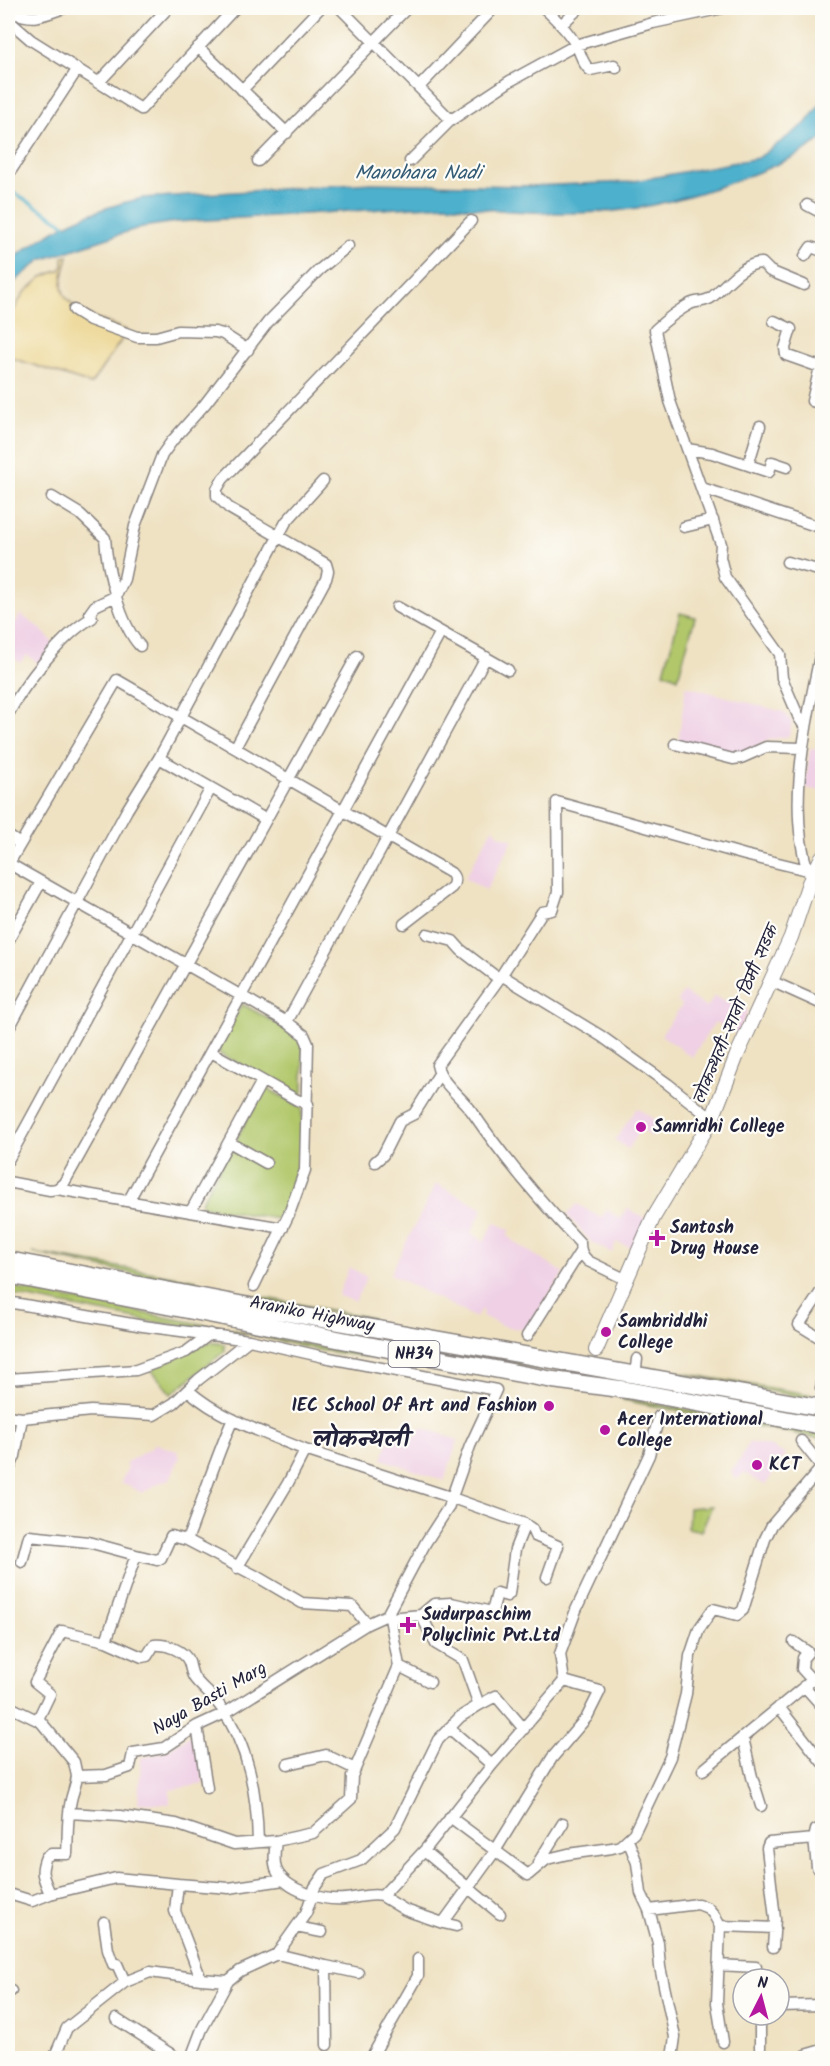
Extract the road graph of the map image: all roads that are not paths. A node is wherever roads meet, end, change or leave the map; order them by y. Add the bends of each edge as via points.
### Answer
1 (64, 8) edge
2 (168, 8) edge
3 (235, 8) edge
4 (320, 8) edge
5 (340, 8) edge
6 (407, 8) edge
7 (494, 8) edge
8 (544, 8) edge
9 (579, 8) edge
10 (723, 8) edge
11 (10, 14) edge
12 (561, 25) junction
13 (375, 42) junction
14 (576, 45) junction
15 (198, 47) junction
16 (616, 68) dead end
17 (77, 70) junction
18 (98, 83) junction
19 (420, 86) junction
20 (242, 90) junction
21 (452, 120) junction
22 (287, 133) junction
23 (258, 161) dead end
24 (410, 161) dead end
25 (8, 174) edge
26 (807, 205) dead end
27 (822, 213) edge
28 (471, 221) dead end
29 (348, 246) dead end
30 (822, 251) edge
31 (805, 256) dead end
32 (804, 285) dead end
33 (74, 310) dead end
34 (774, 321) dead end
35 (248, 350) junction
36 (822, 404) edge
37 (760, 426) dead end
38 (687, 449) junction
39 (748, 465) junction
40 (787, 467) dead end
41 (323, 482) dead end
42 (702, 488) junction
43 (52, 497) dead end
44 (713, 520) junction
45 (684, 527) dead end
46 (822, 528) edge
47 (279, 536) junction
48 (787, 562) dead end
49 (822, 571) edge
50 (116, 596) junction
51 (398, 607) dead end
52 (441, 632) junction
53 (140, 646) dead end
54 (822, 646) edge
55 (357, 656) dead end
56 (486, 657) junction
57 (508, 670) dead end
58 (8, 714) edge
59 (180, 717) junction
60 (805, 728) junction
61 (675, 744) dead end
62 (235, 748) junction
63 (802, 748) junction
64 (159, 758) junction
65 (288, 779) junction
66 (211, 788) junction
67 (342, 809) junction
68 (265, 819) junction
69 (8, 836) edge
70 (389, 837) junction
71 (20, 844) junction
72 (822, 857) edge
73 (8, 864) edge
74 (808, 876) junction
75 (41, 882) junction
76 (78, 902) junction
77 (404, 924) dead end
78 (133, 934) junction
79 (428, 934) dead end
80 (8, 941) edge
81 (186, 965) junction
82 (500, 977) junction
83 (771, 981) junction
84 (240, 996) junction
85 (822, 1004) edge
86 (287, 1022) junction
87 (8, 1030) edge
88 (211, 1052) junction
89 (439, 1074) junction
90 (262, 1081) junction
91 (308, 1104) junction
92 (712, 1119) junction
93 (229, 1142) junction
94 (8, 1161) edge
95 (267, 1162) dead end
96 (375, 1162) dead end
97 (8, 1182) edge
98 (57, 1189) junction
99 (129, 1200) junction
100 (191, 1211) junction
101 (283, 1228) junction
102 (580, 1252) junction
103 (8, 1260) edge
104 (8, 1275) edge
105 (625, 1279) junction
106 (254, 1286) dead end
107 (822, 1290) edge
108 (8, 1302) edge
109 (210, 1334) junction
110 (527, 1336) dead end
111 (822, 1339) edge
112 (249, 1340) junction
113 (596, 1350) dead end
114 (633, 1375) junction
115 (8, 1379) edge
116 (189, 1391) junction
117 (822, 1408) edge
118 (8, 1416) edge
119 (659, 1416) dead end
120 (22, 1418) junction
121 (233, 1419) junction
122 (822, 1426) edge
123 (801, 1441) dead end
124 (305, 1450) junction
125 (8, 1472) edge
126 (451, 1498) junction
127 (525, 1524) junction
128 (187, 1540) junction
129 (136, 1555) junction
130 (22, 1562) dead end
131 (237, 1568) junction
132 (547, 1577) dead end
133 (421, 1615) junction
134 (389, 1616) junction
135 (368, 1624) junction
136 (106, 1641) junction
137 (794, 1642) dead end
138 (399, 1666) junction
139 (822, 1672) edge
140 (564, 1681) junction
141 (430, 1682) dead end
142 (808, 1683) junction
143 (479, 1705) junction
144 (8, 1706) edge
145 (822, 1706) edge
146 (779, 1707) junction
147 (225, 1713) junction
148 (38, 1719) junction
149 (197, 1726) junction
150 (449, 1728) junction
151 (524, 1729) junction
152 (743, 1738) junction
153 (822, 1762) edge
154 (288, 1764) dead end
155 (492, 1765) junction
156 (355, 1769) junction
157 (703, 1770) dead end
158 (77, 1776) junction
159 (207, 1788) dead end
160 (761, 1806) dead end
161 (69, 1813) junction
162 (450, 1817) junction
163 (563, 1822) dead end
164 (822, 1828) edge
165 (814, 1839) junction
166 (628, 1840) junction
167 (276, 1841) junction
168 (258, 1842) junction
169 (424, 1851) junction
170 (495, 1851) junction
171 (822, 1872) edge
172 (532, 1874) junction
173 (284, 1880) junction
174 (178, 1884) junction
175 (470, 1888) junction
176 (8, 1894) edge
177 (51, 1894) junction
178 (312, 1894) junction
179 (382, 1896) junction
180 (649, 1910) junction
181 (500, 1914) dead end
182 (105, 1922) dead end
183 (443, 1923) junction
184 (456, 1926) dead end
185 (720, 1926) junction
186 (296, 1927) junction
187 (775, 1928) junction
188 (322, 1932) dead end
189 (773, 1947) dead end
190 (277, 1954) junction
191 (418, 1959) dead end
192 (718, 1965) junction
193 (326, 1966) junction
194 (756, 1967) dead end
195 (358, 1973) dead end
196 (201, 1979) junction
197 (125, 1982) junction
198 (228, 1982) junction
199 (822, 2005) edge
200 (791, 2006) edge
201 (116, 2019) dead end
202 (760, 2027) edge
203 (723, 2043) dead end
204 (327, 2045) dead end
205 (760, 2048) dead end
206 (822, 2050) edge
207 (54, 2058) edge
208 (177, 2058) edge
209 (191, 2058) edge
210 (371, 2058) edge
211 (672, 2058) edge
212 (802, 2058) edge

1 - 11 street via 35,18
2 - 18 street
3 - 15 street
4 - 20 street
5 - 13 street
6 - 13 street
7 - 19 street
8 - 12 street
9 - 12 street
10 - 14 street
11 - 17 street via 31,40
12 - 14 street
13 - 19 street
13 - 22 street
14 - 16 street via 590,70 614,65
14 - 21 street via 510,81
15 - 18 street via 141,109
15 - 20 street
17 - 18 street
17 - 25 street
19 - 21 street
20 - 22 street
21 - 24 street
22 - 23 street
26 - 27 street
28 - 47 street via 223,479 217,496 229,508
29 - 35 street via 268,322
30 - 31 street via 811,247
32 - 38 street via 758,263 710,299 692,302 655,330 670,401
33 - 35 street via 137,337 178,331 215,332
34 - 36 street via 791,329 786,355 820,367 813,400
35 - 50 street via 162,455 135,526 124,579
37 - 39 street
38 - 39 street
38 - 42 street
39 - 40 street via 769,472 772,462
41 - 47 street via 286,522
42 - 44 street
42 - 46 street
43 - 50 street via 80,514 105,538
44 - 45 street
44 - 60 street via 721,544 724,577 780,654 782,678
47 - 59 street
47 - 62 street via 326,564 328,571
48 - 49 street
50 - 53 street via 129,633
50 - 58 street via 95,606 90,613 92,618 60,644
51 - 52 street
52 - 56 street
52 - 67 street
54 - 60 street
55 - 65 street
56 - 57 street
56 - 70 street
59 - 62 street
59 - 64 street
59 - 71 street via 117,680
60 - 63 street
61 - 63 street via 733,759 766,747
62 - 65 street
63 - 74 street via 799,803
64 - 66 street
64 - 76 street
65 - 67 street
65 - 68 street
66 - 68 street
66 - 78 street
67 - 70 street
67 - 84 street
68 - 81 street
69 - 71 street
70 - 77 street via 454,876 452,887
70 - 86 street
71 - 73 street
72 - 74 main road, लोकन्थली-सानो ठिमी सडक
73 - 75 street
74 - 82 street via 557,802 555,905 542,912
74 - 83 main road, लोकन्थली-सानो ठिमी सडक via 791,937
75 - 76 street
75 - 80 street
76 - 78 street
76 - 87 street
78 - 81 street
78 - 94 street
79 - 82 street via 453,941
81 - 84 street
81 - 98 street via 64,1183
82 - 89 street via 437,1065
82 - 92 street via 601,1036
83 - 85 street
83 - 92 main road, लोकन्थली-सानो ठिमी सडक
84 - 86 street
84 - 88 street
86 - 91 street via 308,1040
88 - 90 street
88 - 99 street
89 - 96 street via 414,1114 400,1121 383,1155
89 - 102 street via 473,1112 492,1143 580,1243
90 - 91 street
90 - 93 street
91 - 101 street via 305,1170
92 - 105 main road, लोकन्थली-सानो ठिमी सडक via 653,1218
93 - 95 street
93 - 100 street
97 - 98 street
98 - 99 street
99 - 100 street
100 - 101 street
101 - 106 street
102 - 105 street via 588,1261
102 - 110 street
103 - 114 highway, Araniko Highway / NH34
104 - 114 highway, Araniko Highway / NH34 via 554,1380
105 - 113 main road, लोकन्थली-सानो ठिमी सडक
107 - 111 street via 799,1325
108 - 109 street
109 - 112 street
109 - 115 street via 186,1352 136,1370
112 - 116 street
112 - 126 street via 496,1390
114 - 117 highway, Araniko Highway / NH34
114 - 122 highway, Araniko Highway / NH34
116 - 120 street via 154,1415 92,1411
116 - 121 street
118 - 120 street
119 - 140 street via 649,1455 576,1610 560,1654
120 - 125 street
121 - 124 street
121 - 128 street
123 - 166 street via 822,1467 772,1525 743,1610 737,1615 713,1609 699,1629 670,1757
124 - 126 street
124 - 131 street
126 - 127 street
126 - 134 street
127 - 132 street via 535,1536 558,1546
127 - 133 street, Naya Basti Marg via 515,1549 509,1594 497,1593 492,1612 451,1603 434,1604
128 - 129 street via 171,1536 161,1558 156,1560
128 - 131 street
129 - 130 street via 88,1542 29,1536
129 - 136 street
131 - 135 street via 302,1603 352,1606
133 - 134 street, Naya Basti Marg
133 - 143 street via 436,1644 463,1660
134 - 135 street, Naya Basti Marg
134 - 138 street
135 - 147 street, Naya Basti Marg
136 - 147 street via 142,1657 159,1644 177,1650 189,1662 192,1677
136 - 148 street via 62,1631 35,1682 50,1694
137 - 142 street via 808,1652 802,1669
138 - 141 street
138 - 156 street
139 - 142 street
140 - 151 street
140 - 170 street via 600,1691 587,1717 552,1758
142 - 145 street
142 - 146 street
143 - 150 street
143 - 151 street via 496,1696
144 - 148 street
146 - 152 street
146 - 153 street
147 - 149 street, Naya Basti Marg
147 - 168 street via 242,1743 252,1781
148 - 158 street via 74,1762
149 - 158 street, Naya Basti Marg via 164,1748 133,1753 130,1767 106,1775
149 - 159 street
150 - 155 street
150 - 178 street via 438,1740 395,1828 361,1860 324,1874
151 - 155 street
152 - 157 street
152 - 160 street
154 - 156 street via 326,1755
155 - 162 street
156 - 167 street via 351,1799 313,1833
158 - 161 street
161 - 168 street via 176,1824 234,1844
161 - 177 street via 68,1854 51,1854 42,1867
162 - 169 street
162 - 170 street
163 - 172 street
164 - 165 street via 816,1830
165 - 171 street via 817,1867
165 - 187 street via 769,1843
166 - 172 street via 608,1850 547,1859
166 - 180 street
167 - 168 street
167 - 173 street via 275,1864
169 - 175 street
169 - 179 street
170 - 172 street via 524,1874
170 - 175 street
173 - 174 street via 229,1888
173 - 178 street
174 - 177 street via 117,1878
174 - 196 street via 175,1911
175 - 181 street
175 - 183 street
176 - 177 street via 32,1901
178 - 179 street via 345,1899 365,1894
178 - 186 street
179 - 183 street via 405,1910
180 - 185 street via 703,1905
180 - 211 street via 675,2037
182 - 197 street via 108,1950
183 - 184 street
185 - 187 street
185 - 192 street
186 - 188 street
186 - 190 street
187 - 189 street
190 - 193 street
190 - 198 street via 240,1971
191 - 210 street via 418,1977
192 - 194 street
192 - 203 street via 717,2003
193 - 195 street
193 - 204 street
196 - 197 street via 150,1972
196 - 198 street
197 - 207 street via 67,2028
198 - 209 street
199 - 200 street
201 - 208 street
202 - 205 street
206 - 212 street

